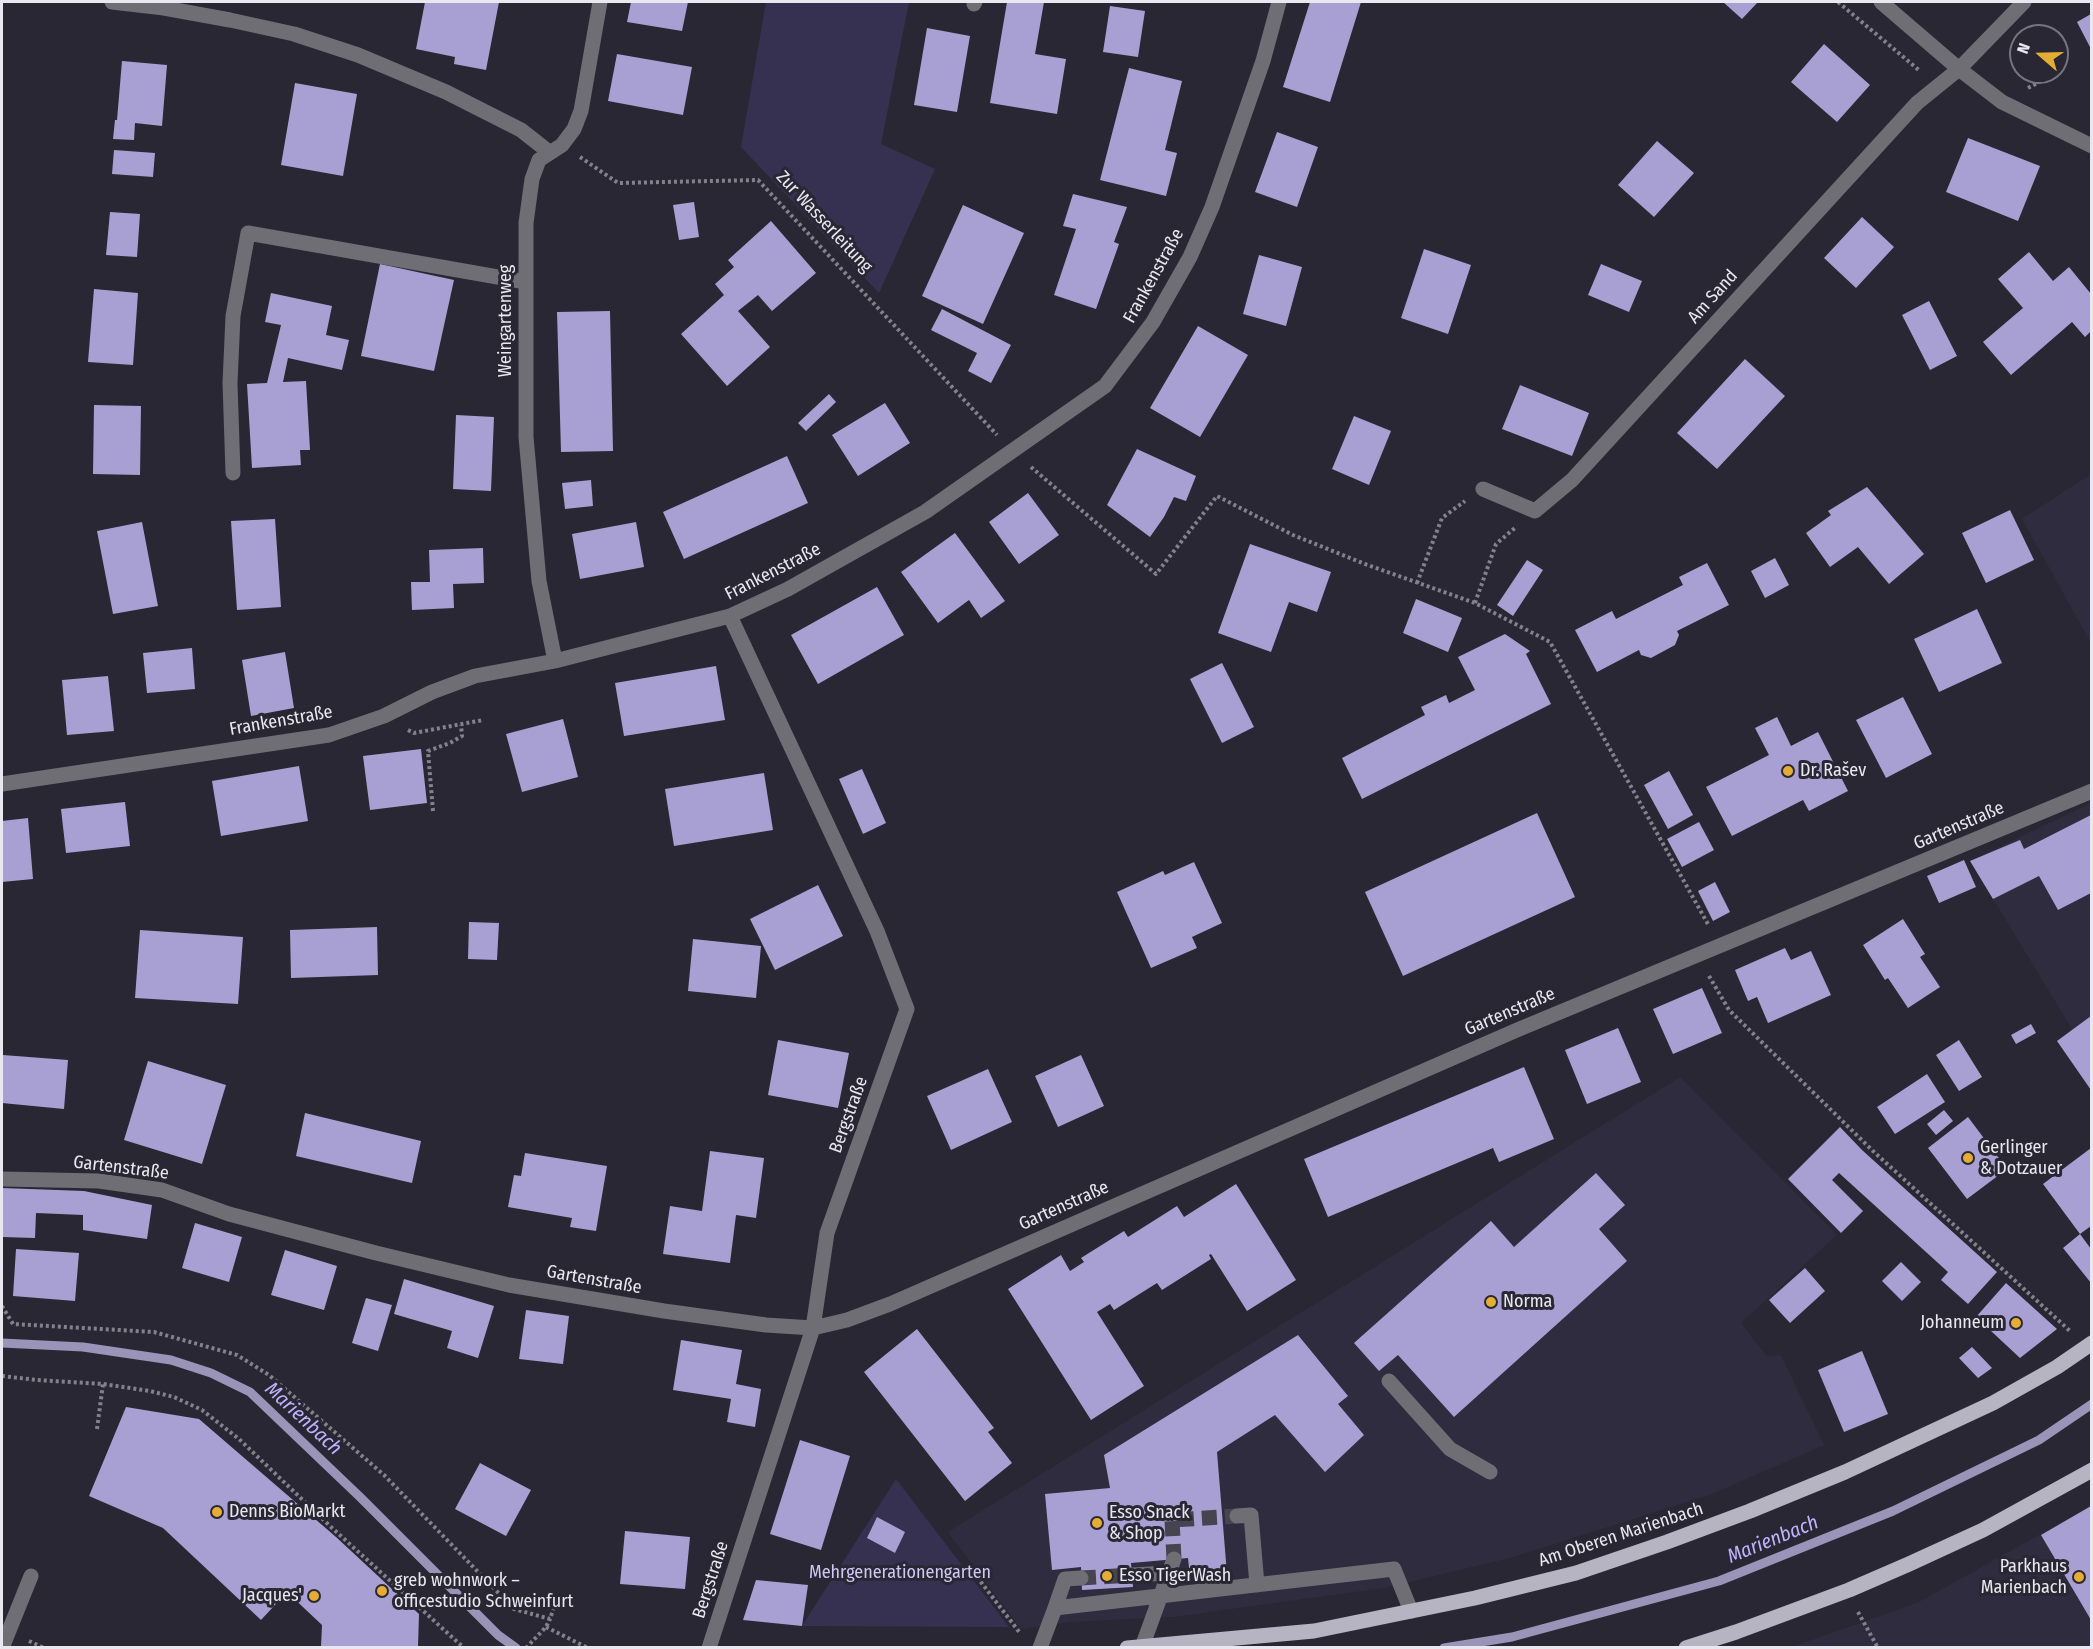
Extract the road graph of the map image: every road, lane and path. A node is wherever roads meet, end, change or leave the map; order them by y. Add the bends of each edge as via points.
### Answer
1 (112, 2) edge
2 (600, 2) edge
3 (1279, 2) edge
4 (1838, 2) edge
5 (1881, 2) edge
6 (2024, 2) edge
7 (1959, 69) junction
8 (1938, 86) junction
9 (2091, 146) edge
10 (556, 149) junction
11 (526, 282) junction
12 (979, 416) dead end
13 (1013, 451) junction
14 (233, 473) dead end
15 (1483, 489) joint
16 (1535, 512) junction
17 (1416, 583) junction
18 (1475, 603) junction
19 (730, 616) junction
20 (555, 660) junction
21 (483, 720) dead end
22 (461, 724) junction
23 (448, 727) dead end
24 (2, 784) edge
25 (2091, 791) edge
26 (433, 811) dead end
27 (1720, 946) junction
28 (1711, 979) dead end
29 (2, 1179) edge
30 (2, 1305) edge
31 (813, 1328) junction
32 (2091, 1343) edge
33 (2076, 1355) junction
34 (2, 1376) edge
35 (1389, 1381) dead end
36 (103, 1383) junction
37 (97, 1429) dead end
38 (2091, 1470) edge
39 (1490, 1472) dead end
40 (1237, 1516) dead end
41 (1132, 1575) tunnel mouth
42 (31, 1576) dead end
43 (977, 1577) dead end
44 (1081, 1578) tunnel mouth
45 (1257, 1585) junction
46 (1160, 1596) junction
47 (554, 1607) dead end
48 (1055, 1608) junction
49 (1411, 1611) junction
50 (1858, 1612) dead end
51 (550, 1619) junction
52 (546, 1627) junction
53 (1020, 1634) dead end
54 (2, 1647) edge
55 (464, 1647) edge
56 (526, 1647) edge
57 (588, 1647) edge
58 (709, 1647) edge
59 (1040, 1647) edge
60 (1134, 1647) edge
61 (1686, 1647) edge
62 (1878, 1647) edge

1 - 10 street via 230,20 294,34 358,55 465,102
2 - 10 street, Weingartenweg via 581,111 574,129
3 - 13 street, Frankenstraße via 1263,61 1212,207 1190,258 1153,322 1105,386
4 - 8 path
5 - 7 street
6 - 7 street, Am Sand
7 - 8 street, Am Sand
7 - 9 street via 2002,102
8 - 16 street, Am Sand via 1909,111 1572,480
10 - 11 street, Weingartenweg via 539,160 532,179 526,223
10 - 12 path, Zur Wasserleitung via 618,183 758,180
11 - 14 street via 248,233 233,316
11 - 20 street, Weingartenweg via 526,437 539,581
13 - 17 path via 1156,574 1217,496 1293,535
13 - 19 street, Frankenstraße via 925,512 788,589
15 - 16 street
15 - 17 path via 1442,518
16 - 18 path via 1496,544
17 - 18 path
18 - 27 path via 1550,642
19 - 20 street, Frankenstraße
19 - 31 street, Bergstraße via 877,931 907,1009 827,1233
20 - 24 street, Frankenstraße via 475,676 384,716 328,735
21 - 22 path
22 - 23 path
22 - 26 path via 462,736 428,751
25 - 27 street, Gartenstraße
27 - 31 street, Gartenstraße via 1517,1030 890,1304
28 - 33 path via 1729,1010 1788,1068 2070,1331
29 - 31 street, Gartenstraße via 99,1180 162,1190 229,1214 509,1285 675,1313
30 - 51 path via 13,1324 154,1332 237,1355 269,1375 384,1475 514,1609
31 - 58 street, Bergstraße
32 - 33 main road, Am Oberen Marienbach
33 - 49 main road, Am Oberen Marienbach via 1993,1403 1750,1511 1576,1573
34 - 36 path
35 - 39 street via 1450,1449
36 - 37 path
36 - 55 path via 174,1397 202,1410 239,1439
38 - 61 main road via 1983,1530 1909,1564 1849,1590
40 - 45 street via 1251,1515
41 - 46 street via 1172,1566
42 - 54 street
43 - 53 path
44 - 48 street via 1065,1579
45 - 46 street
45 - 49 street via 1394,1569
46 - 48 street
46 - 60 street
47 - 51 path
48 - 59 street
49 - 60 main road, Am Oberen Marienbach via 1314,1631
50 - 62 path
51 - 52 path
52 - 56 path
52 - 57 path

